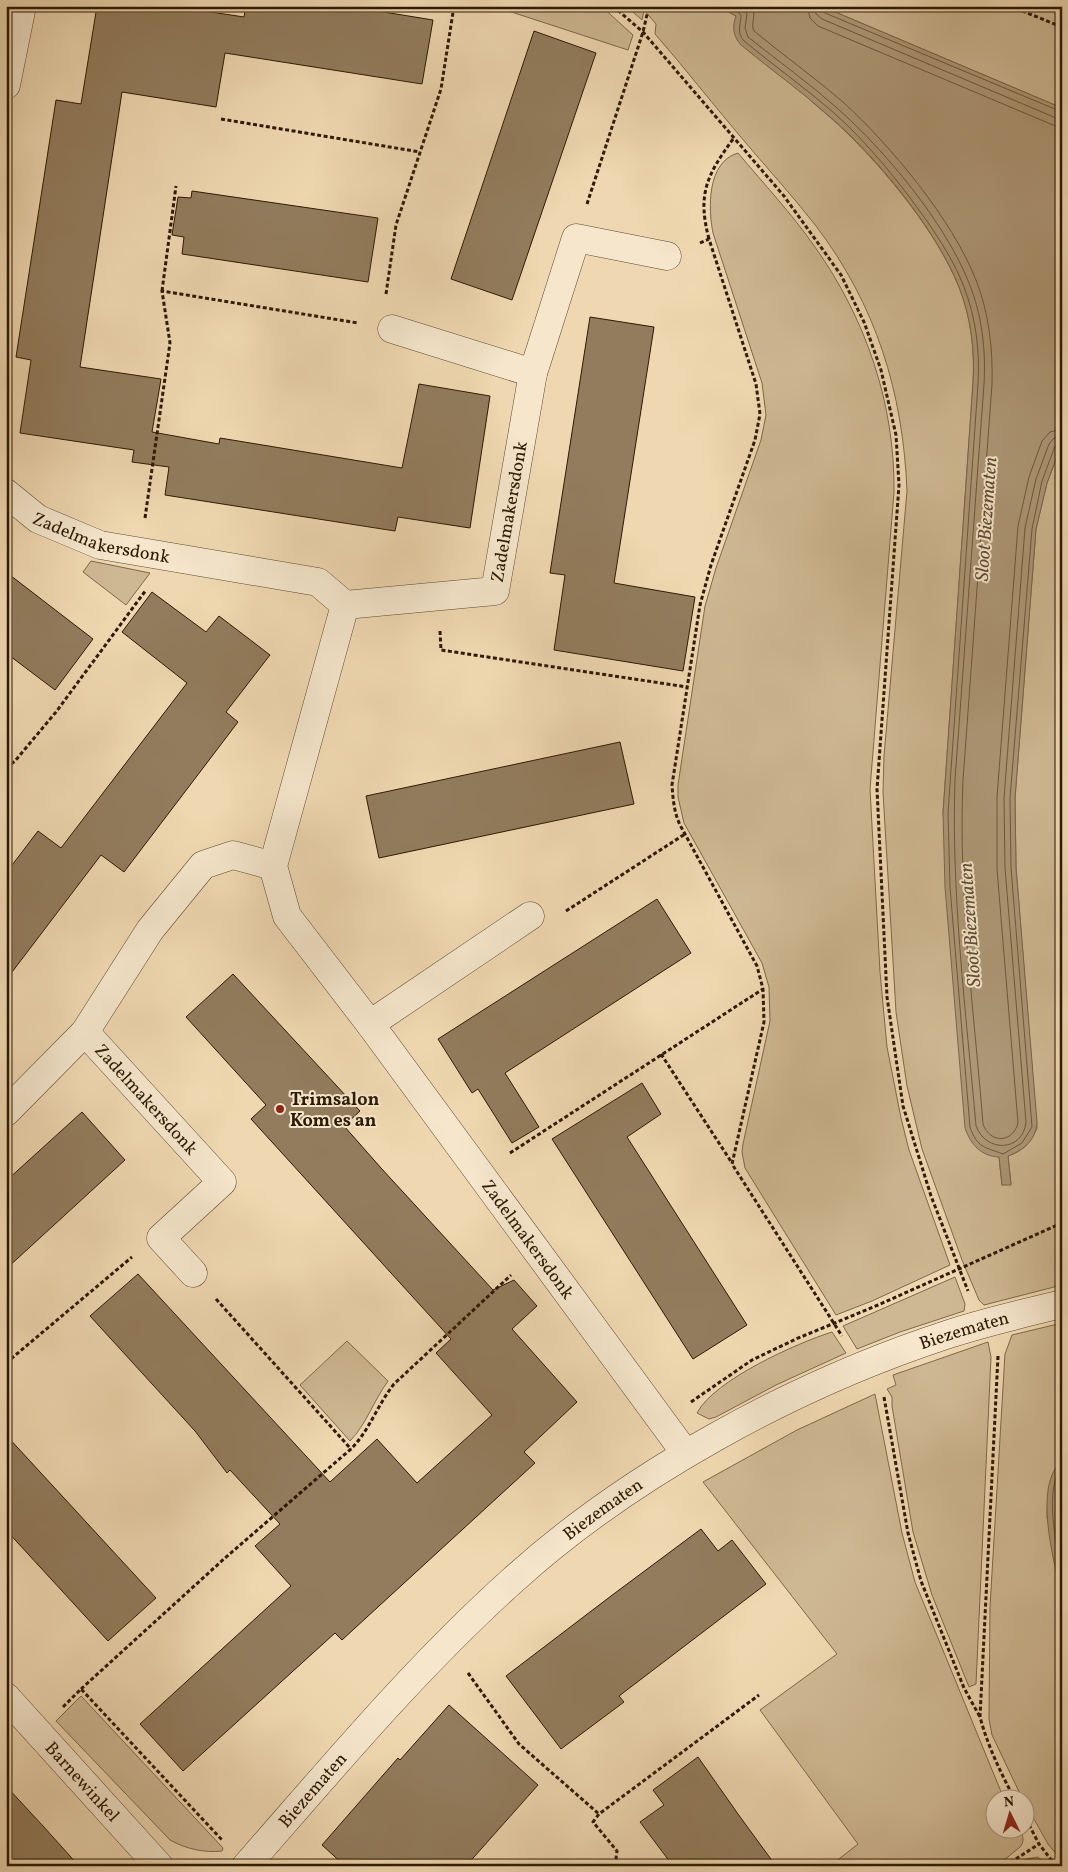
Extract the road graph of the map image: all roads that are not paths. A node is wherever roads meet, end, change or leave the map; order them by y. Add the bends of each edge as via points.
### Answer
1 (22, 6) edge
2 (6, 85) edge
3 (667, 256) road end
4 (386, 328) road end
5 (533, 373) junction
6 (6, 493) edge
7 (345, 605) junction
8 (272, 866) junction
9 (530, 916) road end
10 (370, 1024) junction
11 (85, 1032) junction
12 (6, 1112) edge
13 (193, 1273) road end
14 (1062, 1304) edge
15 (686, 1454) junction
16 (6, 1697) edge
17 (158, 1866) edge
18 (246, 1866) edge

1 - 2 street
3 - 5 street, Zadelmakersdonk via 576,238
4 - 5 street
5 - 7 street, Zadelmakersdonk via 495,591
6 - 7 street, Zadelmakersdonk via 38,519 100,546 318,582
7 - 8 street
8 - 10 street, Zadelmakersdonk via 287,916
8 - 11 street, Zadelmakersdonk via 233,855 203,866 150,930
9 - 10 street
10 - 15 street, Zadelmakersdonk
11 - 12 street, Zadelmakersdonk
11 - 13 street, Zadelmakersdonk via 222,1182 161,1238
14 - 15 street, Biezematen via 948,1334 862,1366
15 - 18 street, Biezematen via 608,1505 515,1578 401,1690
16 - 17 street, Barnewinkel

